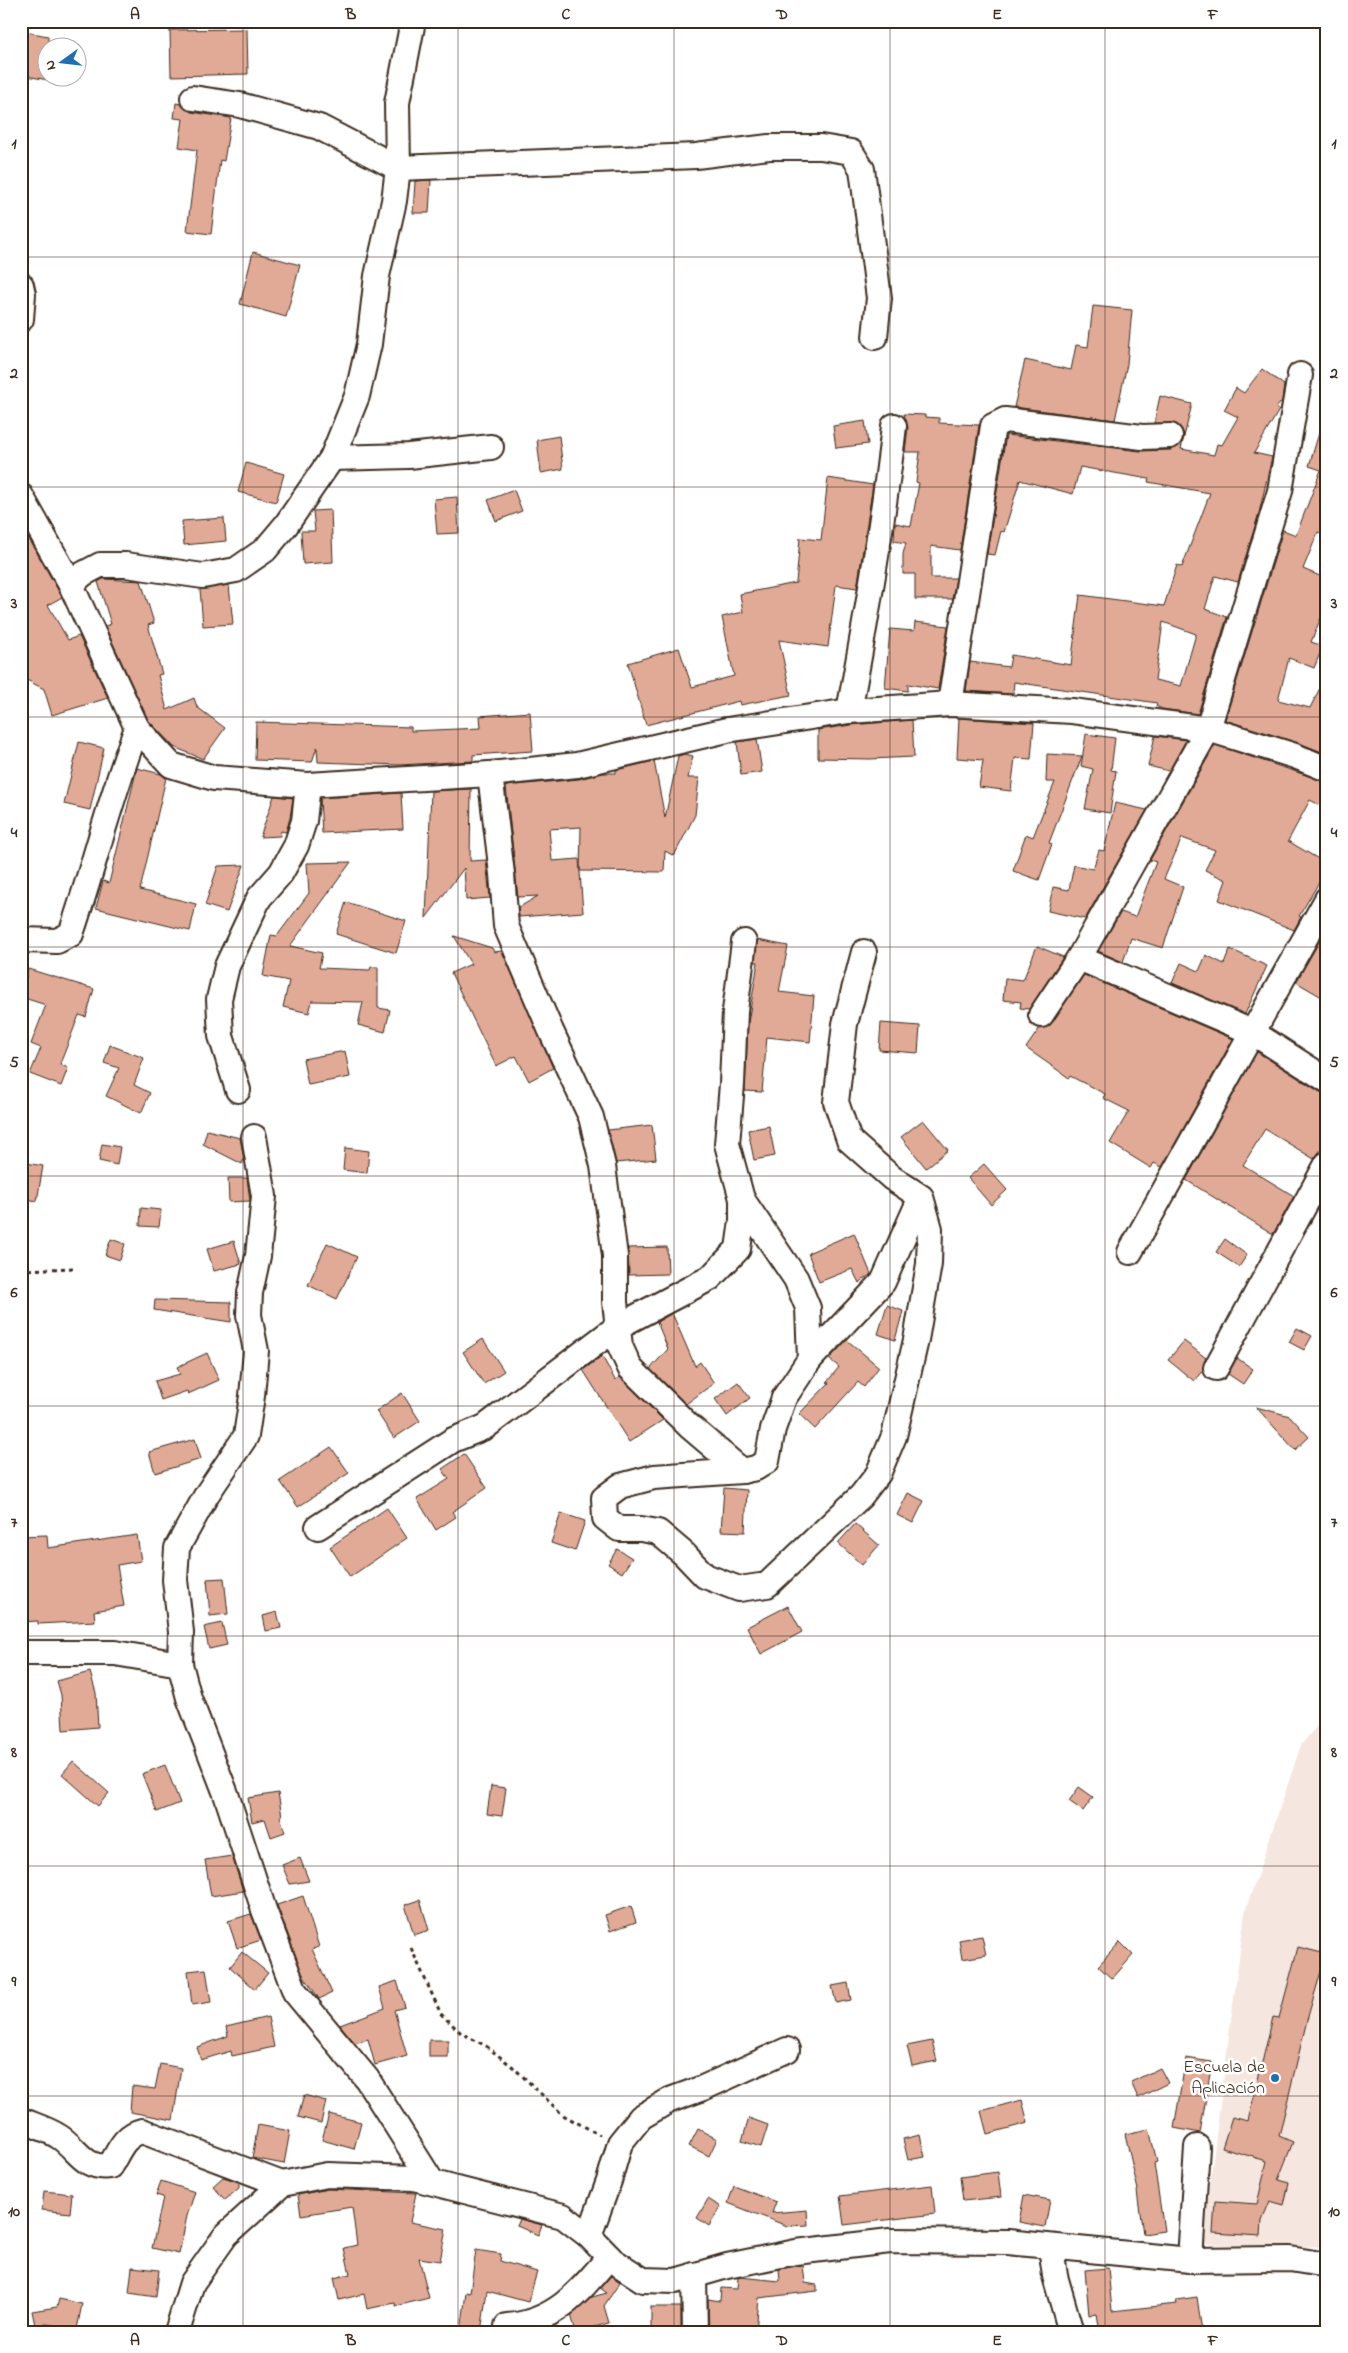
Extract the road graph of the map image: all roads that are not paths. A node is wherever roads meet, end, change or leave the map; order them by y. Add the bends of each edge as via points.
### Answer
1 (412, 21) edge
2 (193, 98) dead end
3 (398, 168) junction
4 (21, 285) edge
5 (21, 320) edge
6 (876, 338) dead end
7 (1300, 376) dead end
8 (894, 426) dead end
9 (1170, 436) dead end
10 (491, 447) dead end
11 (332, 458) junction
12 (21, 496) edge
13 (71, 585) junction
14 (950, 704) junction
15 (849, 711) junction
16 (137, 728) junction
17 (1208, 729) junction
18 (1327, 769) edge
19 (490, 774) junction
20 (308, 784) junction
21 (1327, 899) edge
22 (21, 940) edge
23 (744, 942) dead end
24 (864, 952) dead end
25 (1079, 958) junction
26 (1041, 1015) dead end
27 (1252, 1032) junction
28 (1327, 1080) edge
29 (238, 1090) dead end
30 (254, 1137) dead end
31 (1327, 1164) edge
32 (922, 1197) junction
33 (742, 1199) junction
34 (1130, 1252) dead end
35 (618, 1326) junction
36 (810, 1359) junction
37 (1216, 1368) dead end
38 (742, 1471) junction
39 (318, 1526) dead end
40 (21, 1653) edge
41 (180, 1664) junction
42 (787, 2050) dead end
43 (21, 2120) edge
44 (1197, 2147) dead end
45 (432, 2182) junction
46 (282, 2184) junction
47 (589, 2236) junction
48 (1051, 2247) junction
49 (609, 2257) junction
50 (1190, 2260) junction
51 (1327, 2264) edge
52 (694, 2276) junction
53 (507, 2326) dead end
54 (177, 2332) edge
55 (695, 2332) edge
56 (1071, 2332) edge

1 - 3 street via 397,103
2 - 3 street via 240,105 319,127
3 - 6 street via 696,156 769,147 850,152 862,169 879,298
3 - 11 street via 377,276 369,344 357,396
4 - 5 street
7 - 17 street via 1280,491
8 - 15 street
9 - 14 street via 1142,437 1005,420 993,426
10 - 11 street via 409,456
11 - 13 street via 286,526 265,550 236,570 203,576 126,564 100,566 83,574
12 - 13 street
13 - 16 street
14 - 15 street
14 - 17 street via 1072,712
15 - 19 street via 727,730 577,765
16 - 20 street via 171,765 214,778
16 - 22 street via 122,767 72,934 57,941
17 - 18 street
17 - 25 street
19 - 20 street
19 - 35 street via 506,926 591,1117 603,1166 614,1248
20 - 29 street via 304,821 296,846 281,873 259,898 227,966 219,999 221,1036
21 - 27 street
23 - 33 street via 735,1011 727,1144
24 - 32 street via 845,1024 836,1102 849,1140 892,1178
25 - 26 street
25 - 27 street
27 - 28 street
27 - 34 street
30 - 41 street via 264,1196 258,1256 250,1293 249,1315 256,1351 252,1396 246,1436 207,1494 178,1548 175,1580 181,1632
31 - 37 street
32 - 36 street via 883,1282
32 - 38 street via 930,1230 929,1264 916,1340 894,1436 878,1474 861,1496 767,1585 739,1589 705,1576 658,1532 619,1529 605,1518 604,1498 620,1486 654,1477
33 - 35 street via 738,1249 710,1278
33 - 36 street via 796,1279 808,1308
35 - 38 street via 620,1346 630,1368 689,1426
35 - 39 street via 485,1427 453,1440
36 - 38 street via 784,1398 773,1429 767,1461
40 - 41 street via 115,1652
41 - 45 street via 189,1698 295,1992 367,2080
42 - 47 street via 670,2100 641,2117 620,2142
43 - 46 street via 58,2136 86,2162 99,2168 110,2166 125,2140 142,2131
44 - 50 street
45 - 46 street via 414,2178 327,2175
45 - 47 street via 562,2216
46 - 54 street via 226,2235 192,2283
47 - 49 street
48 - 50 street
48 - 52 street via 1008,2242 890,2241 796,2252
48 - 56 street
49 - 52 street via 643,2280 675,2281
49 - 53 street via 554,2313 520,2325
50 - 51 street via 1290,2259
52 - 55 street

